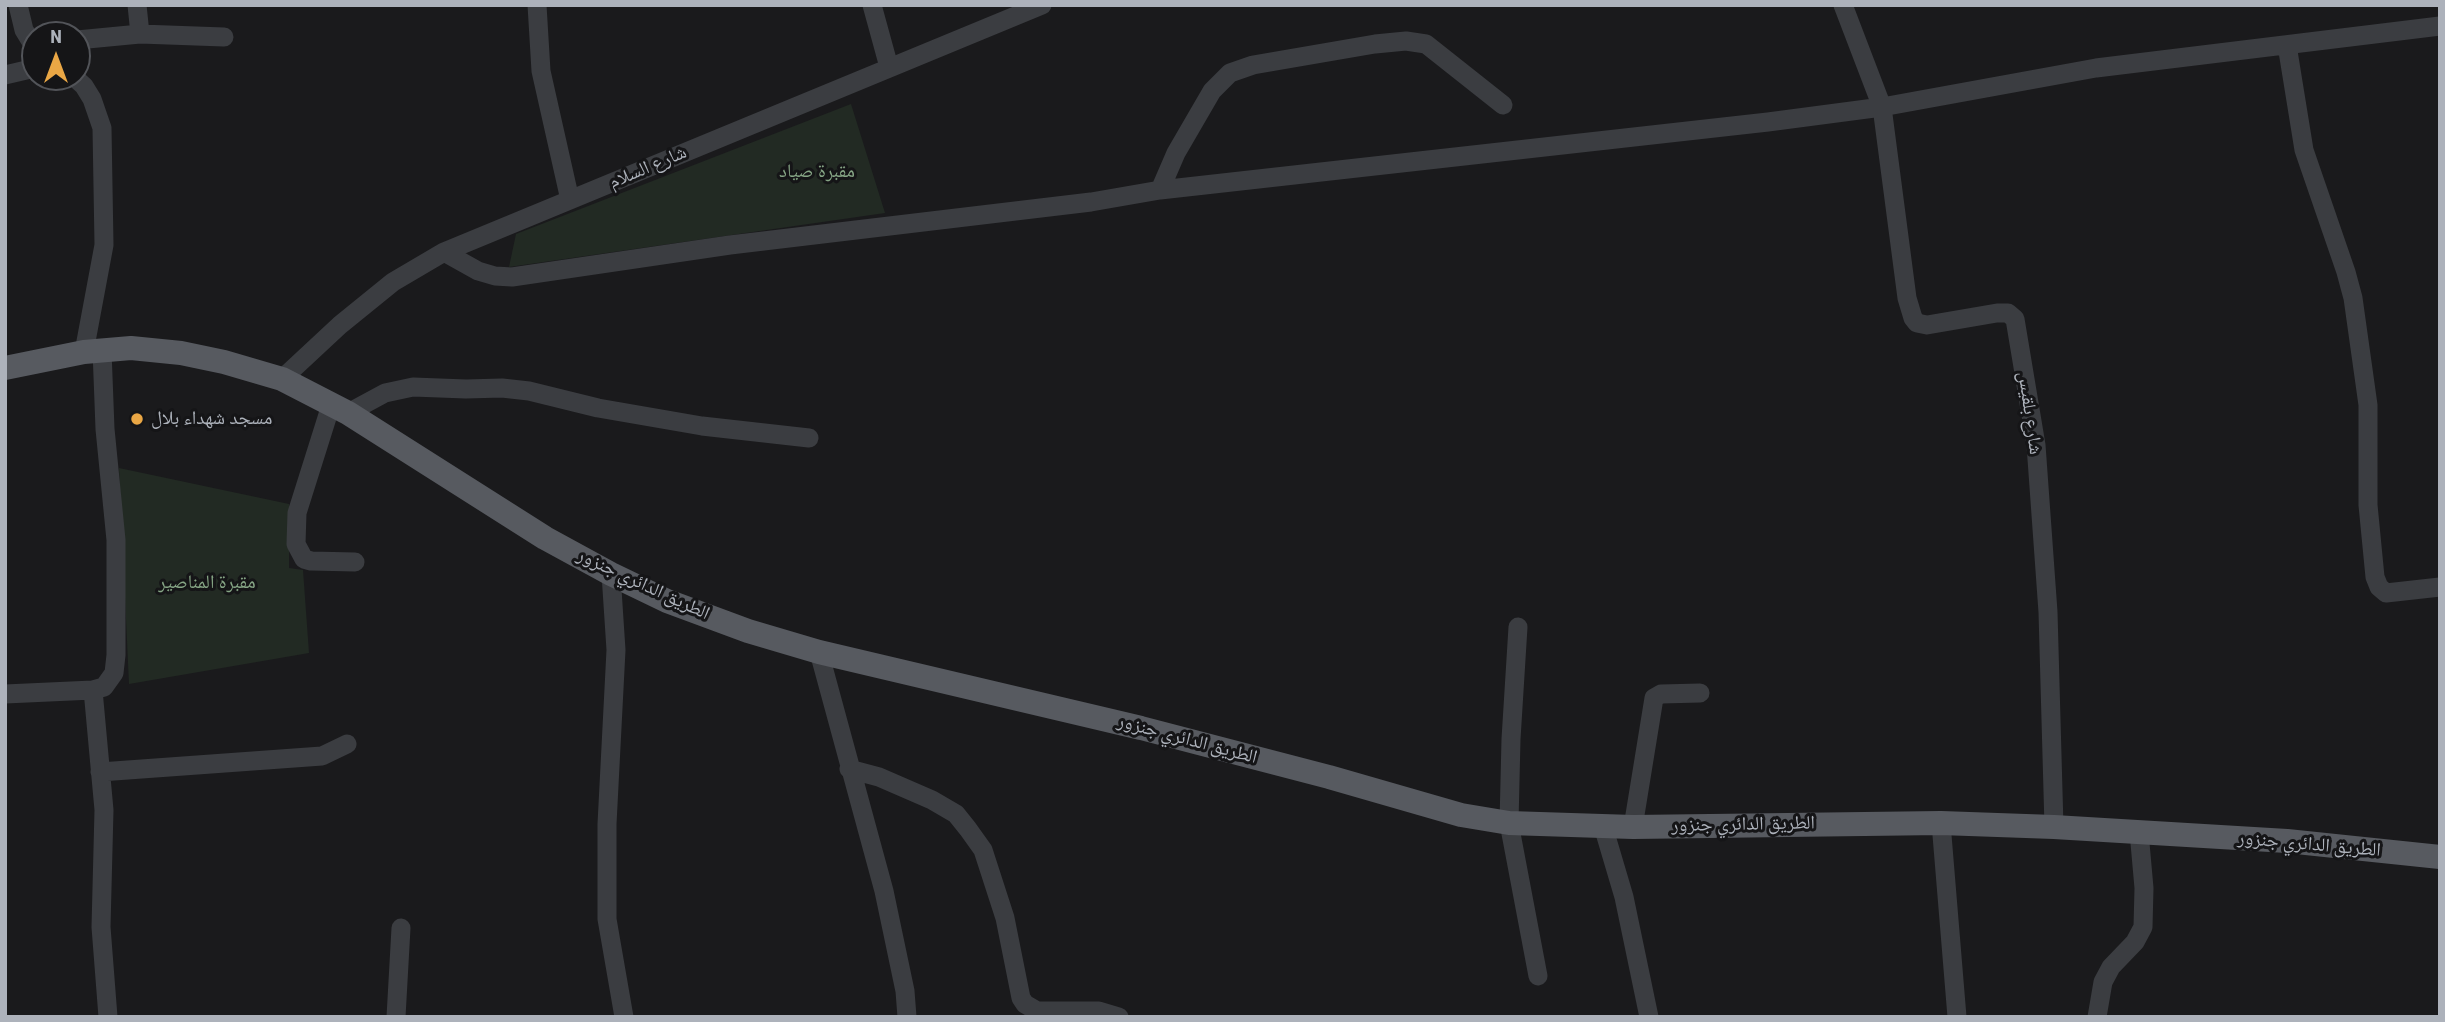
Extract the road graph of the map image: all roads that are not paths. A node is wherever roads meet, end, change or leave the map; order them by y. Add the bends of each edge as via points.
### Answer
1 (137, 5) edge
2 (537, 5) edge
3 (872, 5) edge
4 (1042, 5) edge
5 (1843, 5) edge
6 (2440, 26) edge
7 (140, 34) junction
8 (224, 37) dead end
9 (91, 39) edge
10 (2287, 45) junction
11 (889, 67) junction
12 (87, 91) edge
13 (1503, 105) dead end
14 (1882, 107) junction
15 (1160, 190) junction
16 (570, 200) junction
17 (444, 252) junction
18 (93, 351) junction
19 (5, 368) edge
20 (282, 379) junction
21 (340, 409) junction
22 (809, 438) dead end
23 (355, 562) dead end
24 (611, 575) junction
25 (2440, 587) edge
26 (1518, 627) dead end
27 (818, 652) junction
28 (93, 690) junction
29 (1700, 693) dead end
30 (5, 694) edge
31 (347, 744) dead end
32 (849, 769) junction
33 (100, 772) junction
34 (1509, 823) junction
35 (1941, 823) junction
36 (1603, 826) junction
37 (1633, 827) junction
38 (2054, 827) junction
39 (2139, 832) junction
40 (2440, 857) edge
41 (401, 928) dead end
42 (1538, 976) dead end
43 (108, 1017) edge
44 (396, 1017) edge
45 (624, 1017) edge
46 (907, 1017) edge
47 (1119, 1017) edge
48 (1649, 1017) edge
49 (1957, 1017) edge
50 (2097, 1017) edge

1 - 7 street
2 - 16 street via 541,71
3 - 11 street
4 - 11 street, شارع السلام
5 - 14 street
6 - 10 street
7 - 8 street
7 - 9 street
10 - 14 street via 2096,68
10 - 25 street via 2304,150 2353,298 2368,405 2368,505 2375,577 2386,593
11 - 16 street, شارع السلام
12 - 18 street via 102,128 104,245
13 - 15 street via 1426,44 1375,44 1253,65 1230,73 1212,91
14 - 15 street
14 - 38 street, شارع بلقيس via 1913,318 1927,325 1997,313 2015,319 2036,445 2048,612
15 - 17 street via 512,277 478,271
16 - 17 street, شارع السلام
17 - 20 street, شارع السلام via 393,282
18 - 19 main road, الطريق الدائري جنزور
18 - 20 main road, الطريق الدائري جنزور via 131,348 181,353
18 - 28 street via 116,540 116,655 111,679
20 - 21 main road, الطريق الدائري جنزور
21 - 22 street via 413,387 502,388 689,424
21 - 23 street via 297,513 296,544 304,559
21 - 24 main road, الطريق الدائري جنزور
24 - 27 main road, الطريق الدائري جنزور via 667,601
24 - 45 street via 616,650 607,919
26 - 34 street
27 - 32 street
27 - 34 main road, الطريق الدائري جنزور via 1073,711 1461,815
28 - 30 street
28 - 33 street
29 - 37 street via 1654,698
31 - 33 street via 322,756
32 - 46 street via 884,891
32 - 47 street via 933,800 956,814 968,829 983,850 1005,918 1021,998 1029,1008 1099,1011
33 - 43 street via 104,810 101,928
34 - 36 main road, الطريق الدائري جنزور
34 - 42 street
35 - 37 main road, الطريق الدائري جنزور
35 - 38 main road, الطريق الدائري جنزور
35 - 49 street
36 - 37 main road, الطريق الدائري جنزور
36 - 48 street via 1624,897
38 - 39 main road, الطريق الدائري جنزور
39 - 40 main road, الطريق الدائري جنزور
39 - 50 street via 2143,927 2110,967
41 - 44 street

